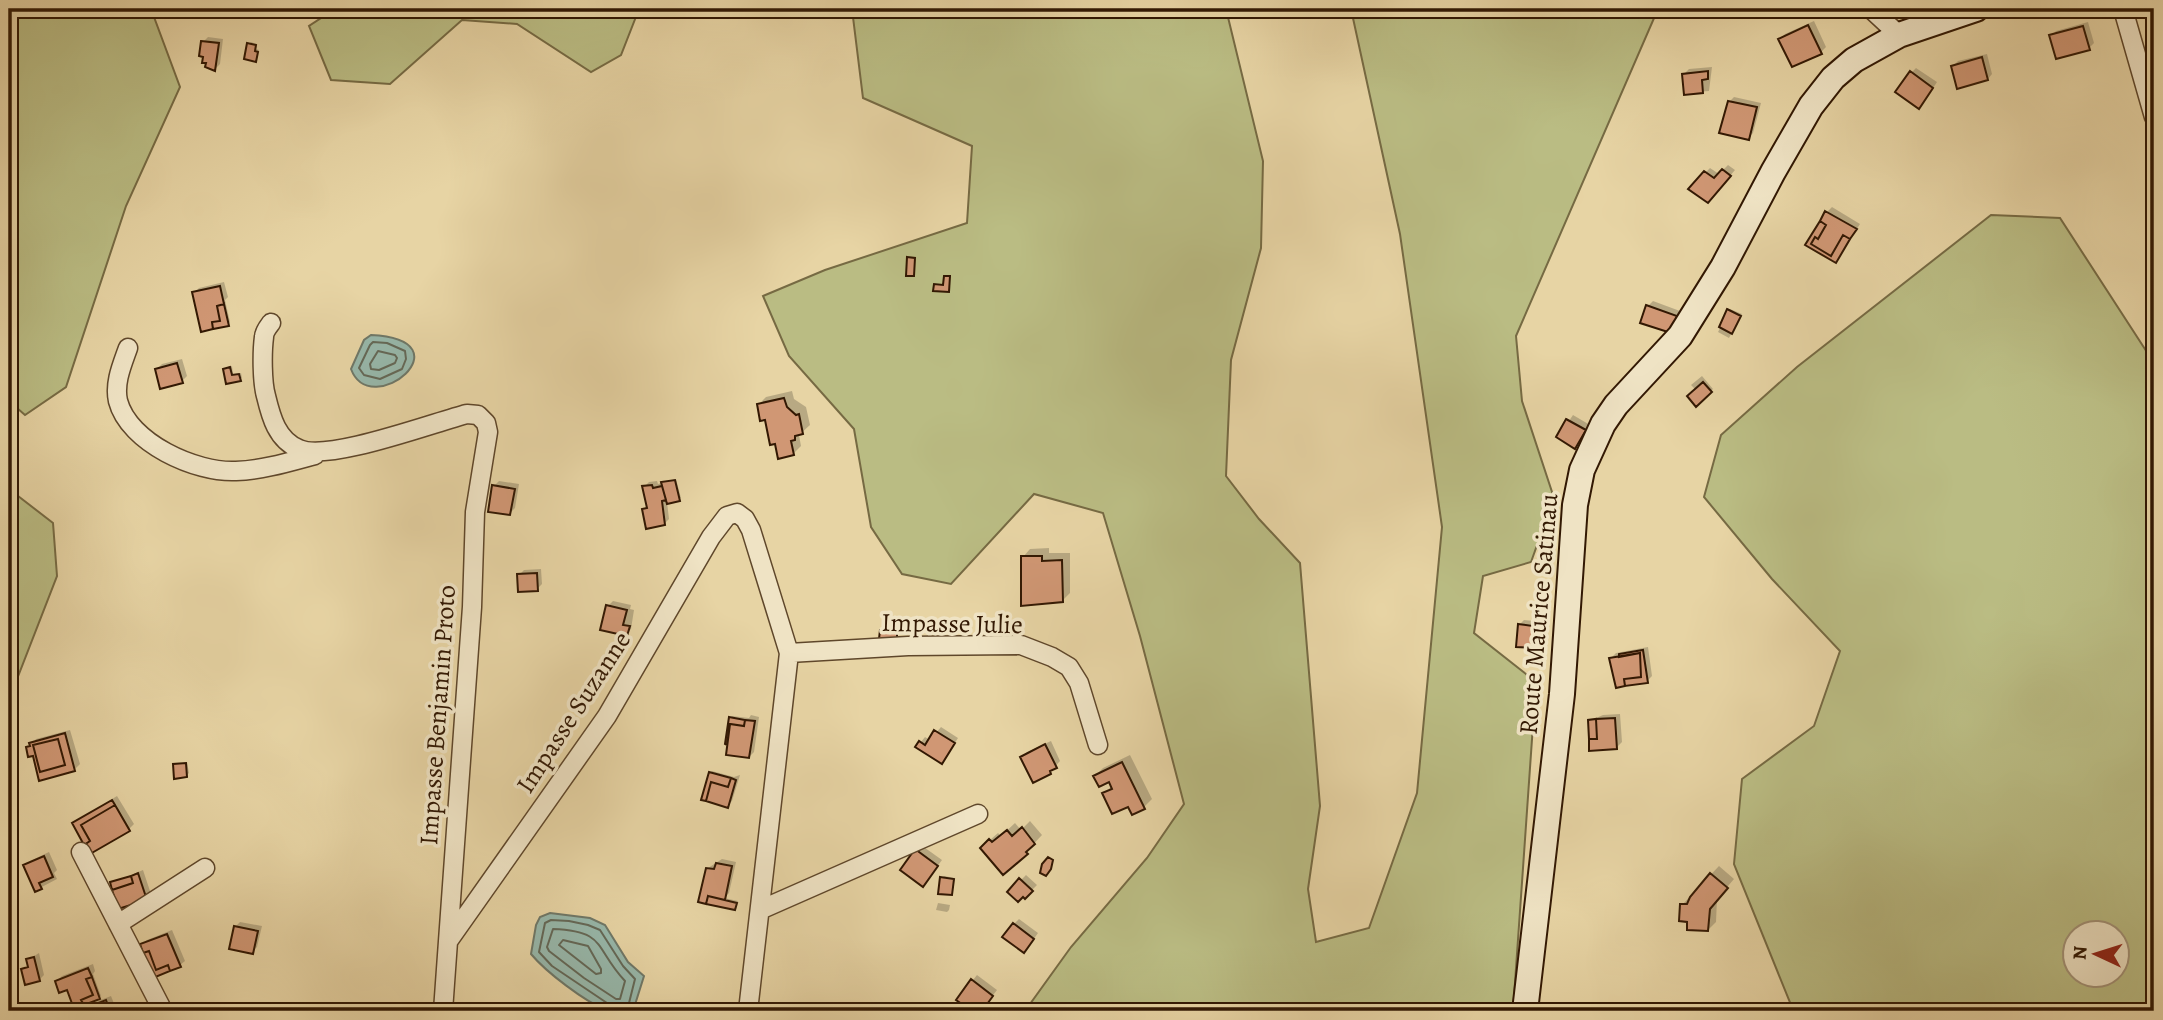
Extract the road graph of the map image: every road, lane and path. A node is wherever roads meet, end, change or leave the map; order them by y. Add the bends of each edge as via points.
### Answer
1 (1871, 9) edge
2 (1976, 9) edge
3 (2123, 9) edge
4 (1899, 35) junction
5 (2154, 117) edge
6 (271, 323) dead end
7 (128, 348) dead end
8 (325, 452) junction
9 (789, 653) junction
10 (1098, 745) dead end
11 (978, 814) dead end
12 (81, 852) dead end
13 (205, 868) dead end
14 (761, 910) junction
15 (118, 924) junction
16 (449, 940) junction
17 (163, 1011) edge
18 (443, 1011) edge
19 (748, 1011) edge
20 (1525, 1011) edge

1 - 4 street
2 - 4 main road, Route Maurice Satinau
3 - 5 street
4 - 20 main road, Route Maurice Satinau via 1854,60 1811,106 1709,290 1680,336 1616,405 1582,470 1575,505 1562,694
6 - 8 street via 264,334 265,391 272,422 287,442 299,449
7 - 8 street via 117,386 118,402 140,435 164,451 195,466 236,471
8 - 16 street, Impasse Benjamin Proto via 467,414 478,415 486,423 475,512
9 - 10 street, Impasse Julie via 1021,645 1069,667
9 - 14 street
9 - 16 street, Impasse Suzanne via 751,530 737,513 727,516 607,716
11 - 14 street
12 - 15 street
13 - 15 street
14 - 19 street
15 - 17 street
16 - 18 street, Impasse Benjamin Proto

